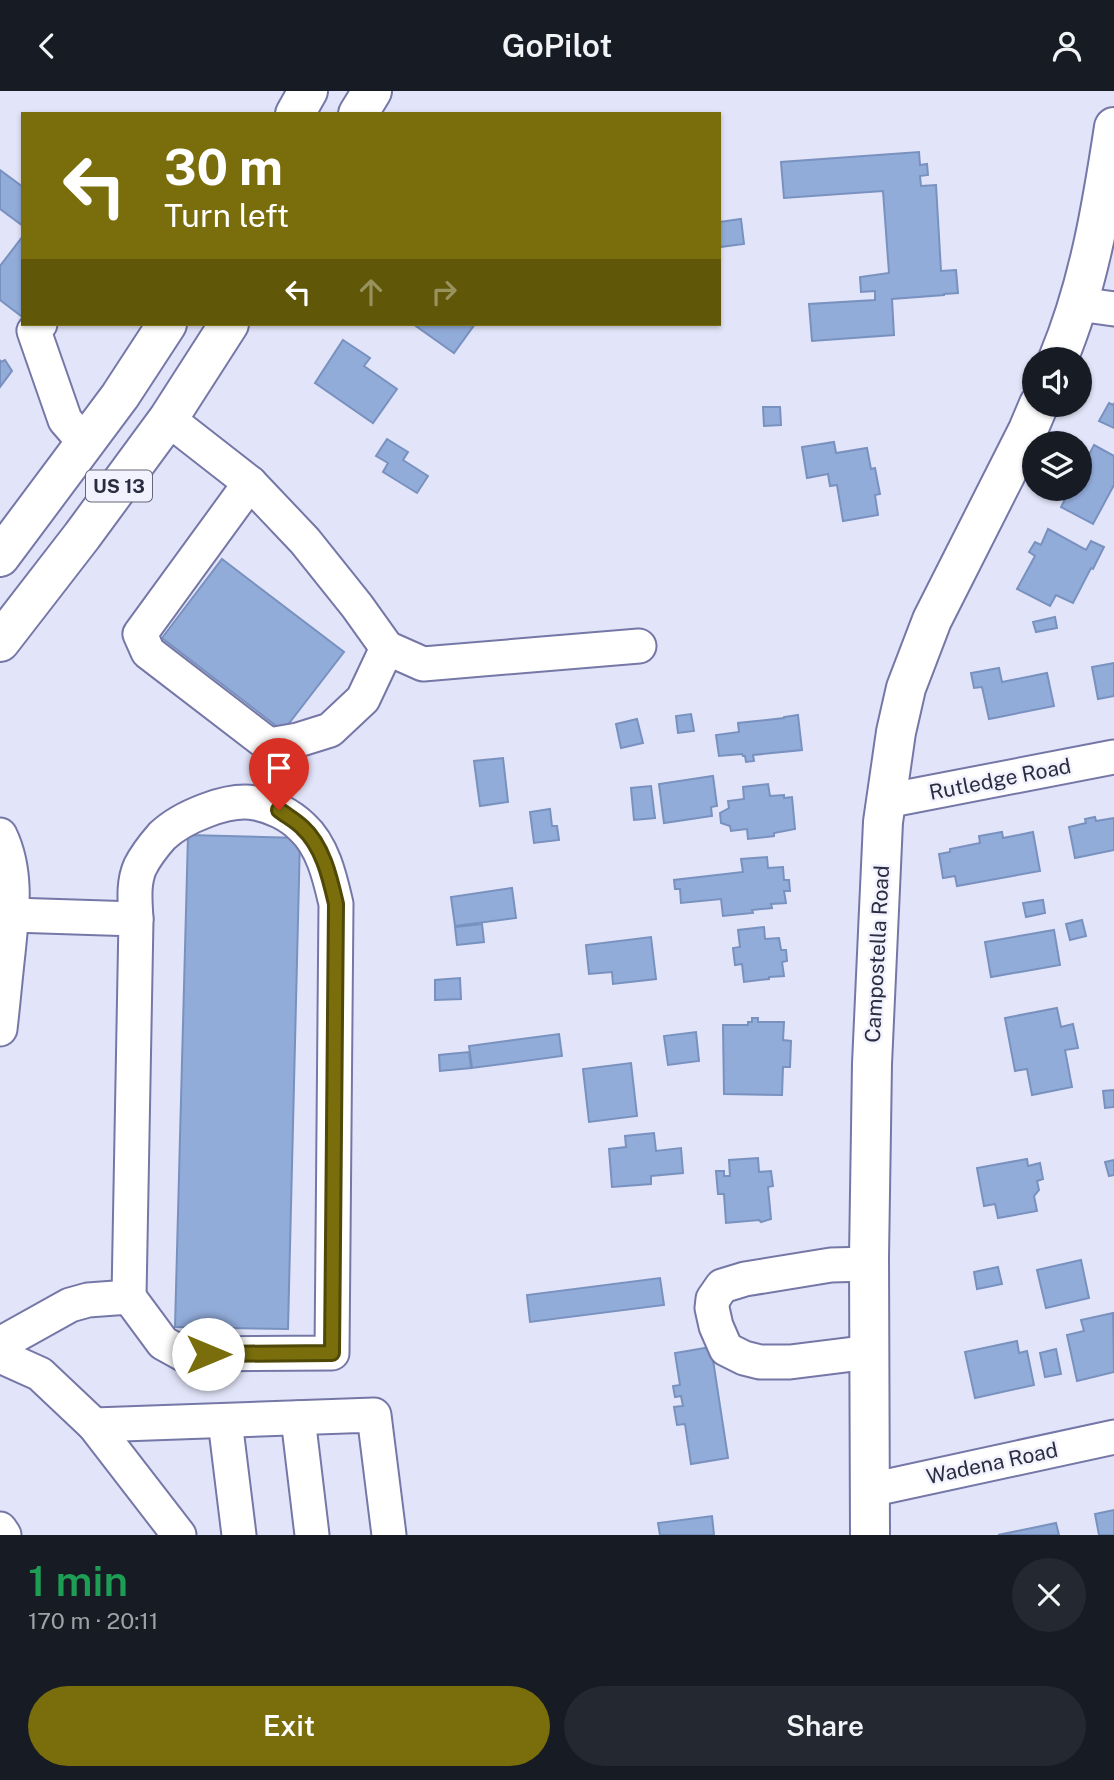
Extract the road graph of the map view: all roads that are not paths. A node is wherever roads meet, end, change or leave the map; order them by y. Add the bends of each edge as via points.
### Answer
1 (308, 91) edge
2 (372, 91) edge
3 (296, 112) edge
4 (359, 112) edge
5 (1114, 127) edge
6 (1096, 306) edge
7 (38, 326) edge
8 (166, 326) edge
9 (228, 326) edge
10 (1067, 347) edge
11 (1034, 417) edge
12 (168, 419) junction
13 (85, 443) junction
14 (250, 483) junction
15 (0, 557) edge
16 (0, 642) edge
17 (639, 646) dead end
18 (387, 648) junction
19 (1114, 757) edge
20 (886, 801) junction
21 (0, 835) edge
22 (12, 915) junction
23 (136, 919) junction
24 (1, 1019) edge
25 (869, 1263) junction
26 (129, 1297) junction
27 (0, 1344) edge
28 (870, 1352) junction
29 (0, 1356) edge
30 (298, 1418) junction
31 (225, 1421) junction
32 (94, 1425) junction
33 (1114, 1437) edge
34 (870, 1490) junction
35 (0, 1529) edge
36 (4, 1535) edge
37 (179, 1535) edge
38 (239, 1535) edge
39 (312, 1535) edge
40 (389, 1535) edge
41 (870, 1535) edge

1 - 3 main road
2 - 4 main road
5 - 6 main road via 1094,246
6 - 10 main road
7 - 13 street via 34,331 65,421
8 - 13 main road, US 13
9 - 12 main road, US 13
11 - 20 main road, Campostella Road via 928,631 906,688
12 - 14 street
12 - 16 main road, US 13
13 - 15 main road, US 13
14 - 18 street via 305,541
14 - 18 street via 140,634 148,652 269,745 330,730 363,699
17 - 18 street via 423,664
19 - 20 street, Rutledge Road
20 - 25 main road, Campostella Road via 872,1065
21 - 22 street via 12,878
22 - 23 street
22 - 24 street
23 - 26 street
23 - 26 street via 135,883 141,865 162,836 190,817 227,804 254,802 279,810 303,827 330,875 336,904 332,1353 183,1354 163,1343
25 - 28 main road, Campostella Road
25 - 28 street via 745,1279 722,1286 712,1308 726,1349 744,1358 790,1362
26 - 27 street via 70,1305
28 - 34 main road, Campostella Road
29 - 32 street via 40,1374
30 - 31 street
30 - 39 street
30 - 40 street via 374,1415
31 - 32 street
31 - 38 street
32 - 37 street
33 - 34 street, Wadena Road
34 - 41 main road, Campostella Road
35 - 36 street

